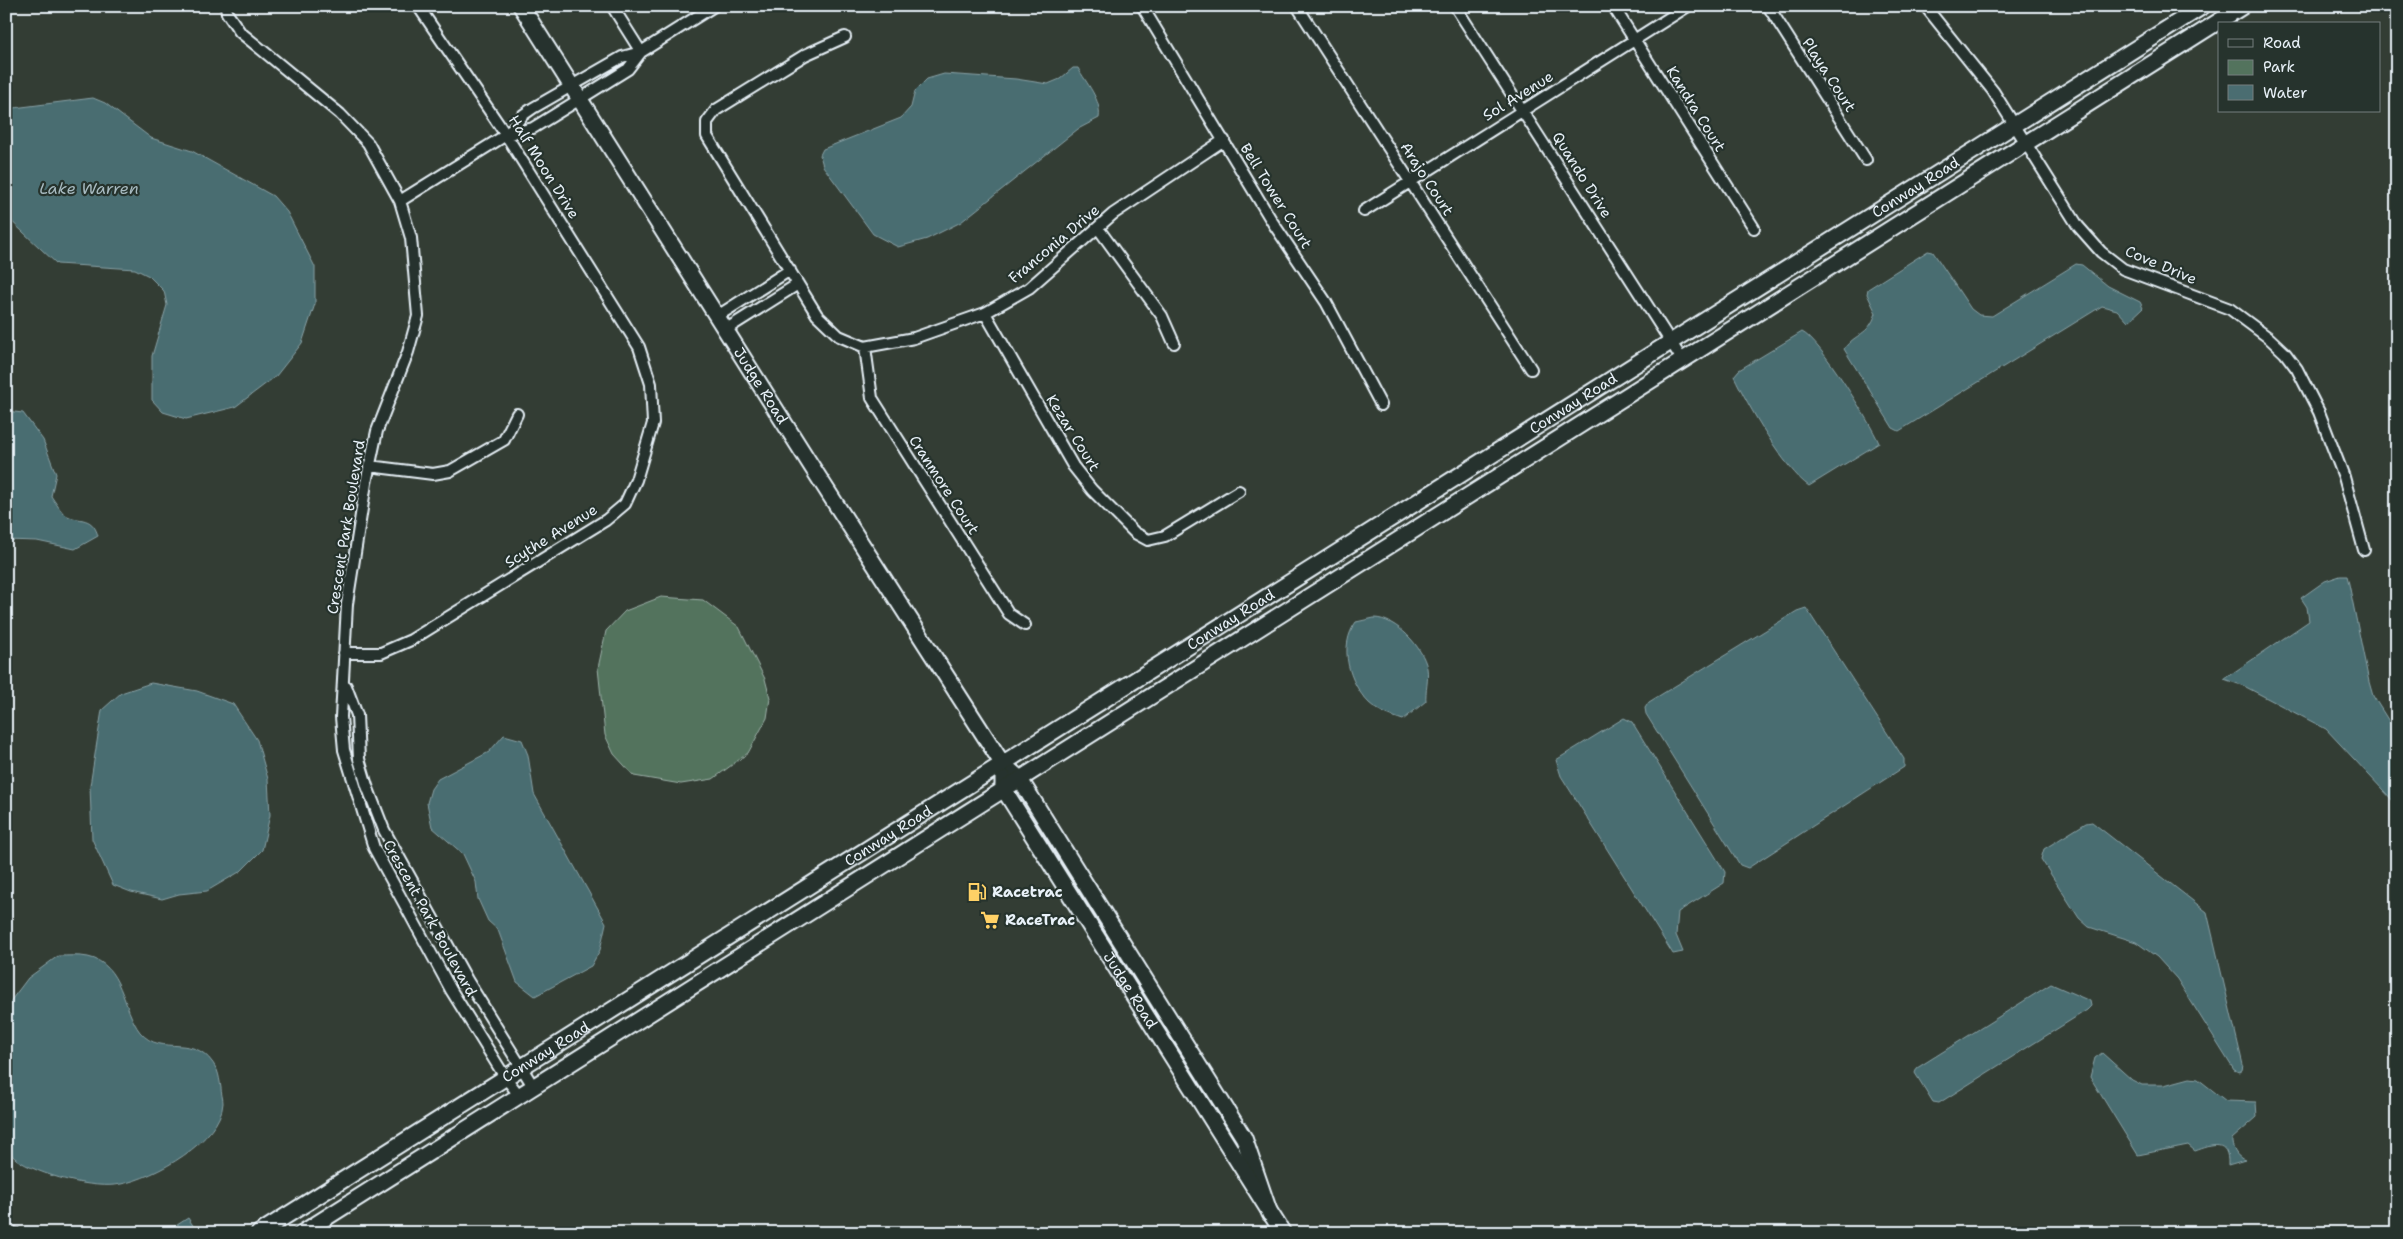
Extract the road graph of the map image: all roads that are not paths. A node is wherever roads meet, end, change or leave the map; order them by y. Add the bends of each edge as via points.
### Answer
1 (226, 6) edge
2 (418, 6) edge
3 (521, 6) edge
4 (612, 6) edge
5 (714, 6) edge
6 (1142, 6) edge
7 (1297, 6) edge
8 (1455, 6) edge
9 (1613, 6) edge
10 (1688, 6) edge
11 (1768, 6) edge
12 (1925, 6) edge
13 (2202, 6) edge
14 (2243, 6) edge
15 (845, 37) dead end
16 (1635, 40) junction
17 (641, 52) junction
18 (572, 86) junction
19 (580, 99) junction
20 (533, 108) junction
21 (1523, 110) junction
22 (542, 123) junction
23 (2016, 125) junction
24 (506, 135) junction
25 (1224, 140) junction
26 (2028, 143) junction
27 (1866, 160) dead end
28 (1411, 181) junction
29 (400, 202) junction
30 (1364, 211) dead end
31 (1098, 228) junction
32 (1754, 228) dead end
33 (790, 270) junction
34 (798, 284) junction
35 (759, 290) junction
36 (768, 303) junction
37 (985, 313) junction
38 (716, 317) junction
39 (725, 330) junction
40 (1671, 342) junction
41 (1174, 343) dead end
42 (639, 347) joint
43 (866, 347) junction
44 (1682, 361) junction
45 (1532, 369) dead end
46 (1381, 405) dead end
47 (517, 414) dead end
48 (369, 466) junction
49 (1239, 491) dead end
50 (1412, 505) junction
51 (1390, 543) junction
52 (2364, 550) dead end
53 (1025, 625) dead end
54 (344, 653) junction
55 (344, 683) junction
56 (358, 729) junction
57 (342, 730) junction
58 (1002, 763) junction
59 (1019, 778) junction
60 (1003, 788) junction
61 (792, 896) junction
62 (769, 936) junction
63 (468, 980) junction
64 (452, 990) junction
65 (521, 1067) junction
66 (505, 1077) junction
67 (533, 1086) junction
68 (519, 1095) junction
69 (1270, 1214) junction
70 (6, 1230) edge
71 (15, 1233) edge
72 (259, 1233) edge
73 (302, 1233) edge
74 (1283, 1233) edge

1 - 29 street, Crescent Park Boulevard via 240,32 340,114 368,143
2 - 24 street, Half Moon Drive
3 - 18 main road, Judge Road
4 - 17 street
5 - 17 street
6 - 25 street, Bell Tower Court
7 - 28 street, Arajo Court
8 - 21 street, Quando Drive
9 - 16 street, Kandra Court
10 - 16 street, Sol Avenue
11 - 27 street, Playa Court
12 - 23 street, Cove Drive via 1993,90
13 - 23 main road, Conway Road
14 - 26 main road, Conway Road
15 - 33 street via 805,55 716,110 707,122 706,136
16 - 21 street, Sol Avenue
16 - 32 street, Kandra Court
17 - 18 street via 622,57
17 - 19 street via 628,69
18 - 19 main road, Judge Road
18 - 20 street
19 - 22 street
19 - 38 main road, Judge Road
20 - 22 street
20 - 24 street
21 - 28 street, Sol Avenue
21 - 40 street, Quando Drive
22 - 24 street
23 - 26 street, Cove Drive
23 - 40 main road, Conway Road
24 - 29 street
24 - 42 street, Half Moon Drive
25 - 31 street, Franconia Drive via 1113,214
25 - 46 street, Bell Tower Court via 1273,223 1326,302
26 - 44 main road, Conway Road
26 - 52 street, Cove Drive via 2078,226 2101,252 2123,269 2230,309 2285,353 2319,412 2344,477
28 - 30 street, Sol Avenue
28 - 45 street, Arajo Court
29 - 48 street, Crescent Park Boulevard via 411,238 418,316 408,352 377,431
31 - 37 street, Franconia Drive via 1029,288
31 - 41 street via 1162,316
33 - 34 street
33 - 35 street
34 - 36 street
34 - 43 street via 817,315 839,336
35 - 36 street
35 - 38 street
36 - 39 street
37 - 43 street, Franconia Drive via 914,338
37 - 49 street, Kezar Court via 1073,466 1135,533 1148,540 1165,536
38 - 39 main road, Judge Road
39 - 58 main road, Judge Road
40 - 44 street, Quando Drive
40 - 50 main road, Conway Road
42 - 54 street, Scythe Avenue via 651,384 653,423 636,480 625,504 606,520 411,640 381,653
43 - 53 street, Cranmore Court via 872,398 1009,614
44 - 51 main road, Conway Road
47 - 48 street via 504,440 450,471 433,474
48 - 54 street, Crescent Park Boulevard via 347,604
50 - 51 main road via 1397,524
50 - 58 main road, Conway Road
51 - 59 main road, Conway Road
54 - 55 street, Crescent Park Boulevard
55 - 56 street, Crescent Park Boulevard via 357,715
55 - 57 street, Crescent Park Boulevard
56 - 57 street
56 - 63 street, Crescent Park Boulevard via 359,759 384,830
57 - 64 street, Crescent Park Boulevard via 357,799 374,848
58 - 59 main road, Judge Road
58 - 60 main road, Judge Road
58 - 61 main road, Conway Road
59 - 60 main road, Conway Road
59 - 69 main road, Judge Road via 1244,1138
60 - 62 main road, Conway Road
60 - 69 main road, Judge Road
61 - 62 main road via 775,918
61 - 65 main road, Conway Road
62 - 67 main road, Conway Road
63 - 64 street
63 - 65 street, Crescent Park Boulevard
64 - 66 street, Crescent Park Boulevard
65 - 66 main road, Conway Road
65 - 67 street, Crescent Park Boulevard
66 - 68 street, Crescent Park Boulevard
66 - 72 main road, Conway Road
67 - 68 main road, Conway Road
68 - 73 main road, Conway Road
69 - 74 main road, Judge Road
70 - 71 street

